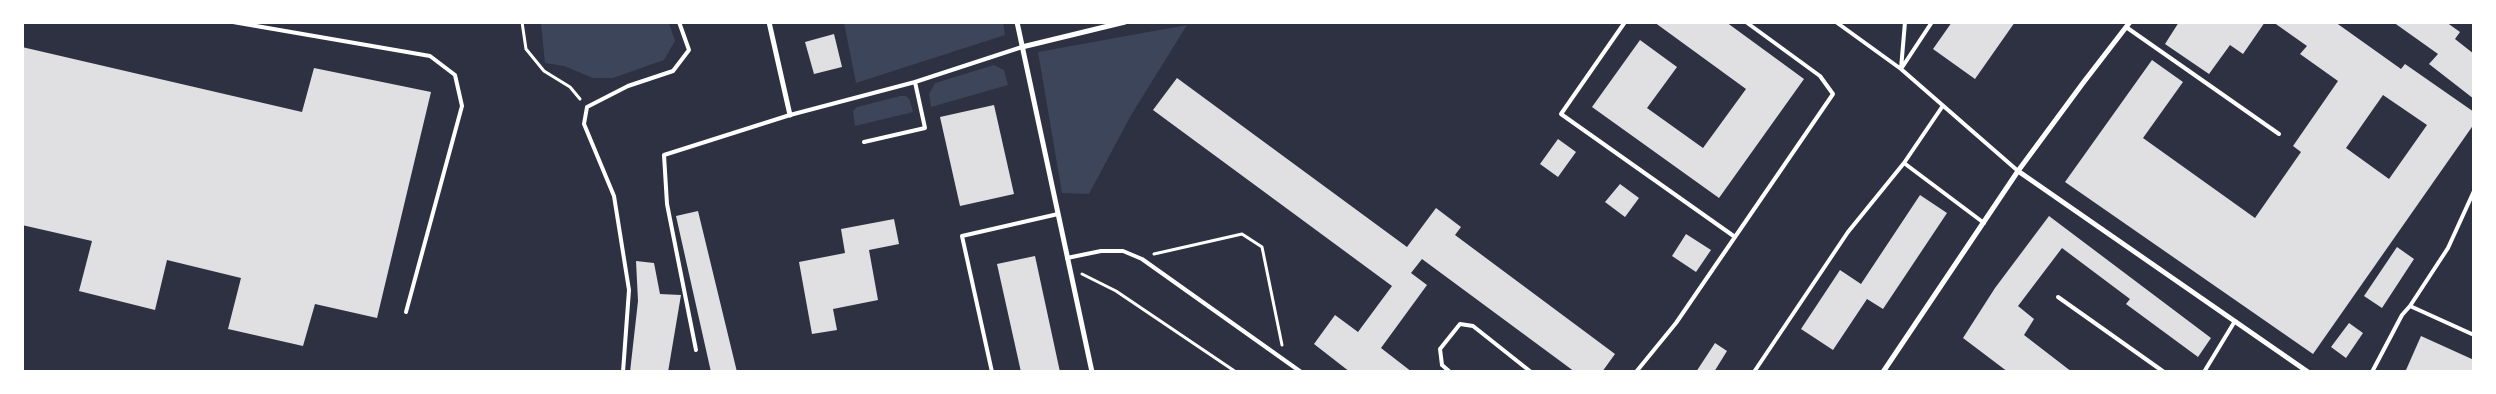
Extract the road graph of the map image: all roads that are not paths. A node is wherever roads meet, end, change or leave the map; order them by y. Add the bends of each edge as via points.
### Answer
1 (234, 22) edge
2 (679, 22) edge
3 (768, 22) edge
4 (1017, 22) edge
5 (1125, 22) edge
6 (1625, 22) edge
7 (1746, 22) edge
8 (1836, 22) edge
9 (1905, 22) edge
10 (1932, 22) edge
11 (2128, 25) edge
12 (1022, 46) junction
13 (1900, 69) junction
14 (915, 82) junction
15 (1942, 107) junction
16 (790, 115) junction
17 (2279, 134) dead end
18 (864, 142) dead end
19 (1904, 163) junction
20 (2018, 171) junction
21 (2474, 191) edge
22 (1058, 214) junction
23 (1984, 223) junction
24 (1735, 237) junction
25 (1067, 258) junction
26 (2058, 297) dead end
27 (2410, 306) junction
28 (406, 312) dead end
29 (2235, 321) junction
30 (2474, 335) edge
31 (696, 350) dead end
32 (623, 372) edge
33 (992, 372) edge
34 (1092, 372) edge
35 (1301, 372) edge
36 (1450, 372) edge
37 (1531, 372) edge
38 (1636, 372) edge
39 (1754, 372) edge
40 (1882, 372) edge
41 (2164, 372) edge
42 (2204, 372) edge
43 (2308, 372) edge
44 (2372, 372) edge

1 - 28 lane via 430,56 455,75 462,106
2 - 32 lane via 688,50 673,71 628,86 587,108 584,124 614,196 629,290
3 - 16 street
4 - 12 street
5 - 12 street
6 - 24 lane via 1561,114
7 - 24 lane via 1820,76 1833,94
8 - 13 lane
9 - 13 lane
10 - 13 lane
11 - 17 lane
11 - 20 street
12 - 14 lane
12 - 22 street
13 - 15 lane
14 - 16 lane
14 - 18 lane via 925,128
15 - 19 lane
15 - 20 lane
16 - 31 lane via 664,155 668,204
19 - 23 lane
19 - 39 lane via 1848,232
20 - 23 street
20 - 29 street
21 - 27 lane via 2448,248
22 - 25 street
22 - 33 lane via 962,236
23 - 40 street
24 - 38 lane via 1676,323
25 - 34 street
25 - 35 lane via 1123,250 1142,259
26 - 41 lane
27 - 30 lane
27 - 44 lane
29 - 42 lane
29 - 43 street
36 - 37 lane via 1442,365 1440,349 1460,324 1473,326

